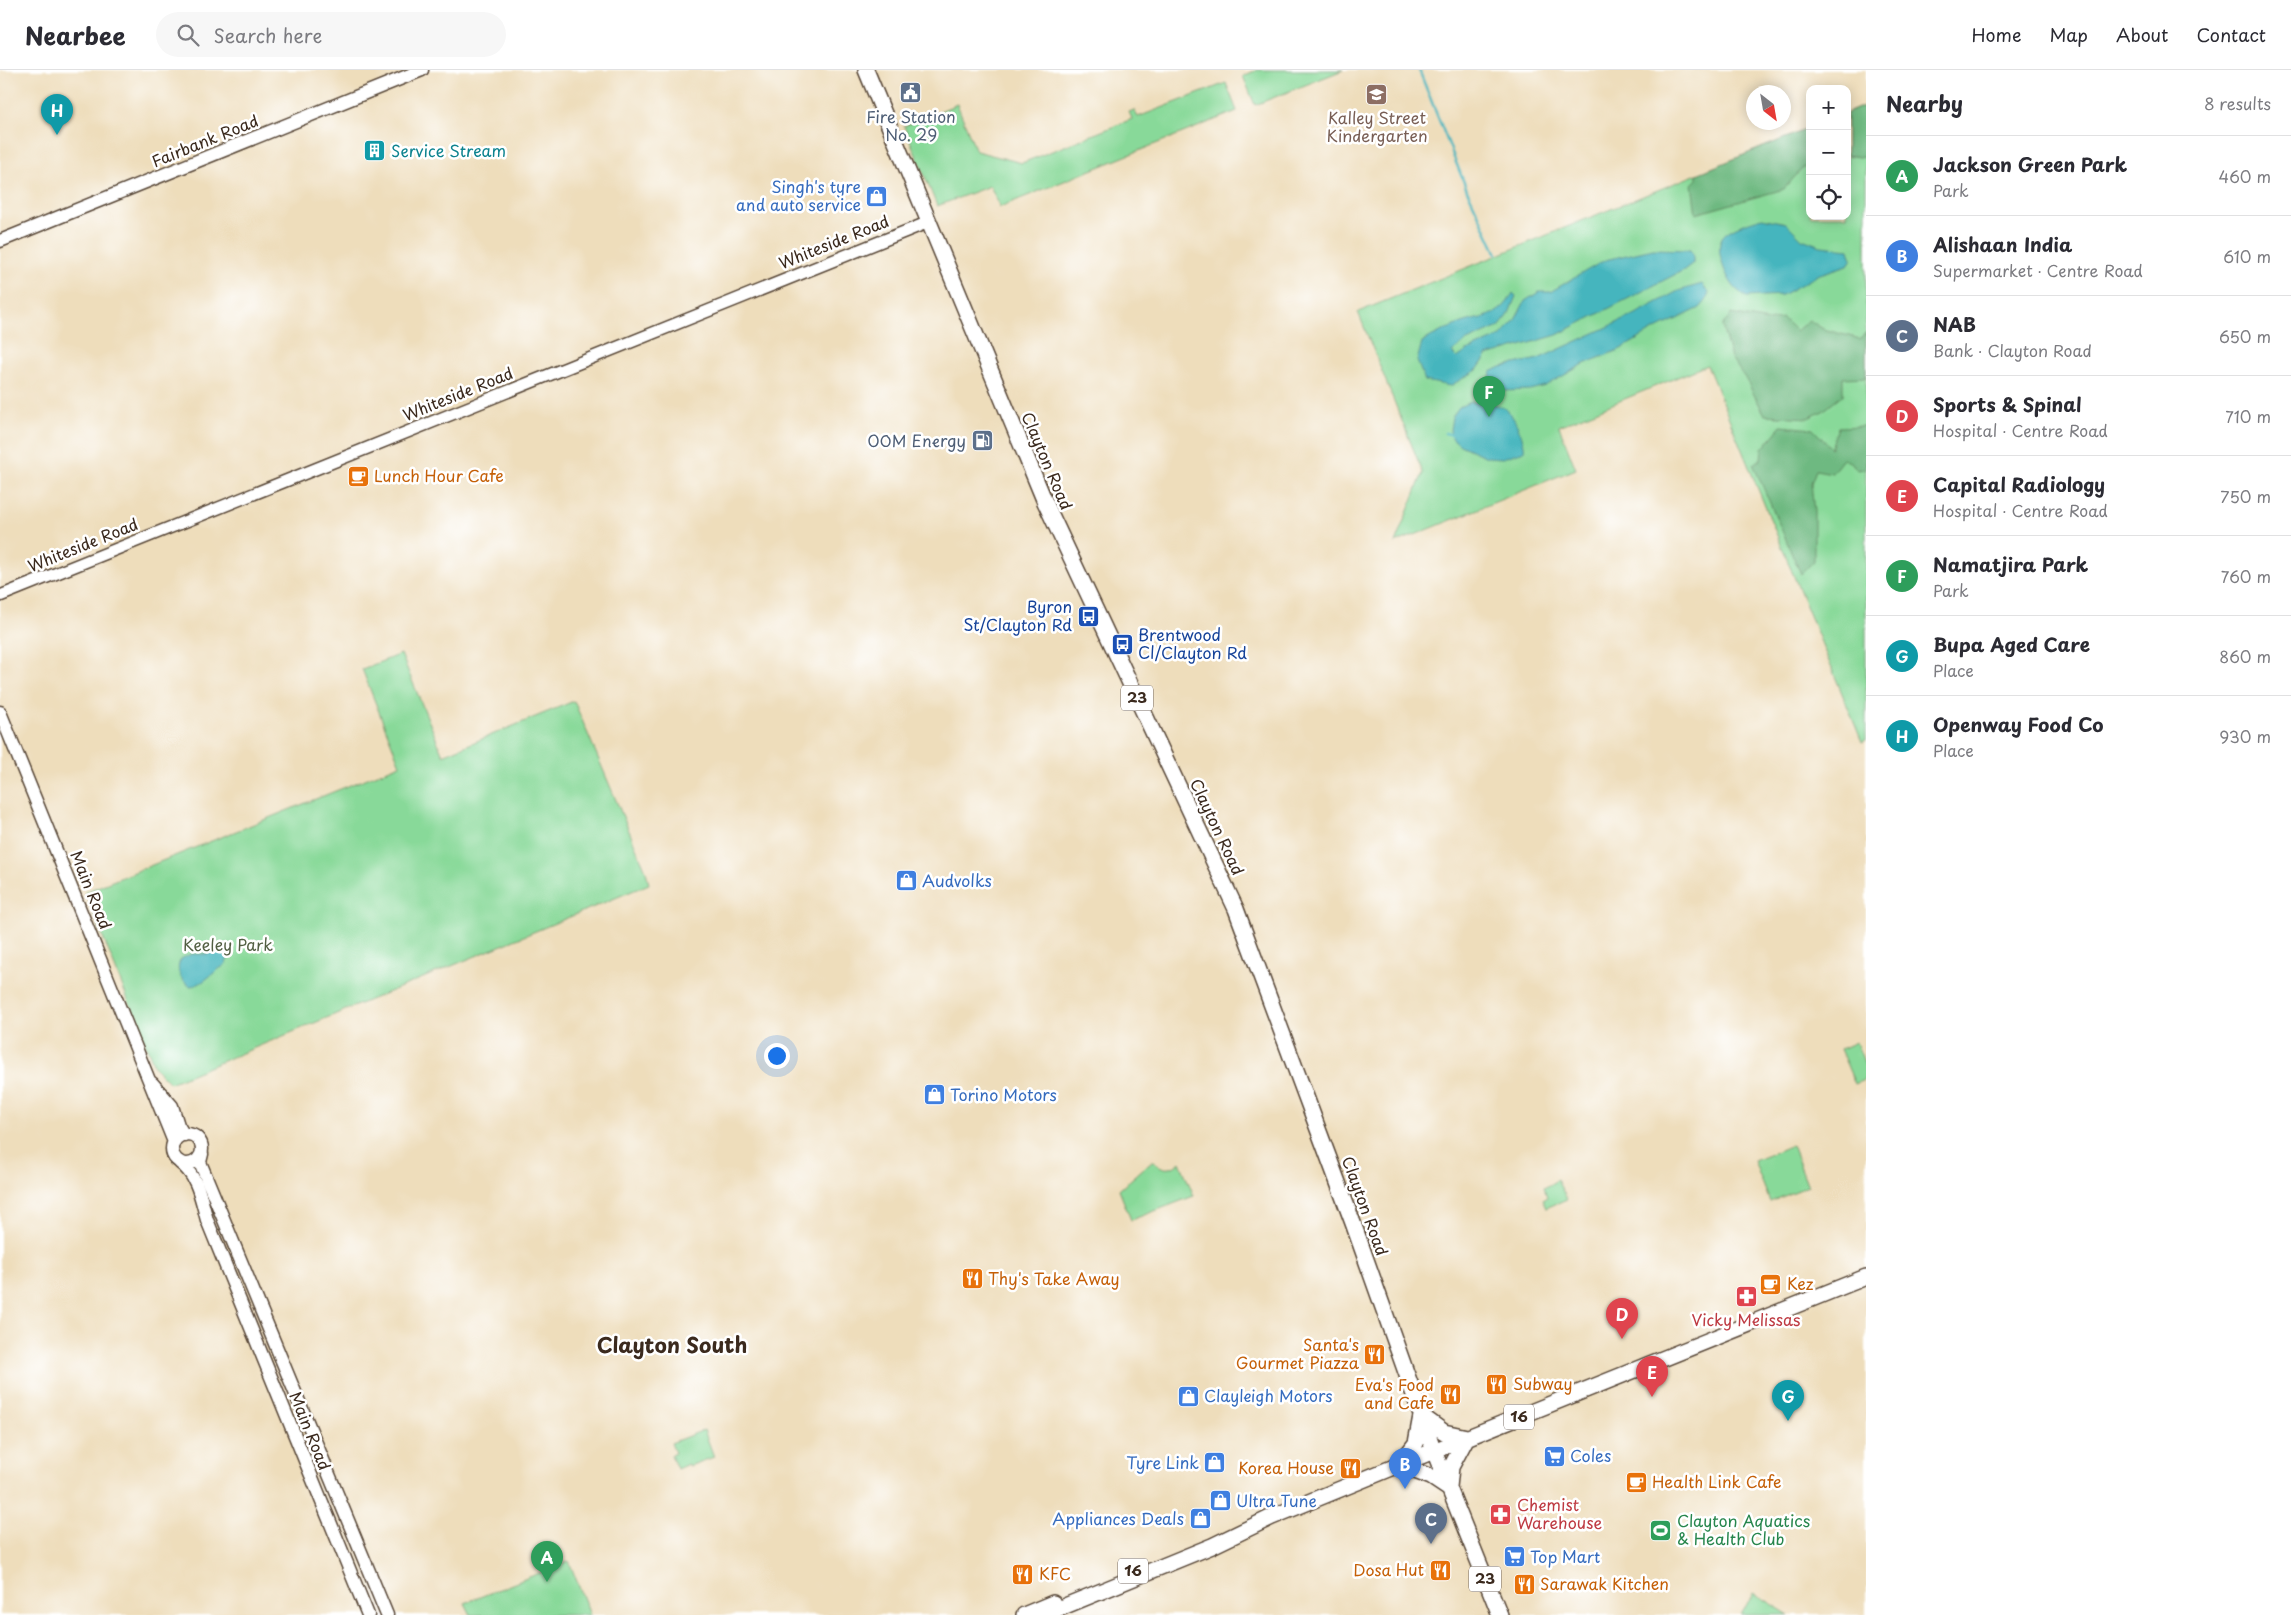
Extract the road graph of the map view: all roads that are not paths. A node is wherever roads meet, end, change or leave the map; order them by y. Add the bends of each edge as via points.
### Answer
1 (422, 70) edge
2 (866, 70) edge
3 (929, 222) junction
4 (0, 241) edge
5 (0, 596) edge
6 (0, 712) edge
7 (179, 1138) junction
8 (202, 1154) junction
9 (180, 1163) junction
10 (1866, 1277) edge
11 (267, 1325) junction
12 (252, 1331) junction
13 (1421, 1415) junction
14 (1467, 1437) junction
15 (1434, 1451) junction
16 (1399, 1465) junction
17 (1449, 1489) junction
18 (1243, 1530) junction
19 (354, 1536) junction
20 (338, 1543) junction
21 (368, 1615) edge
22 (387, 1615) edge
23 (1024, 1615) edge
24 (1043, 1615) edge
25 (1500, 1615) edge

1 - 4 main road, Fairbank Road
2 - 3 main road, Clayton Road / 23
3 - 5 street, Whiteside Road
3 - 13 main road, Clayton Road / 23 via 1045,502 1238,916
6 - 7 main road, Main Road via 151,1081 172,1106
7 - 8 main road via 195,1136 201,1144
7 - 9 main road via 172,1151
8 - 9 main road via 195,1162
8 - 11 main road, Main Road via 200,1162
9 - 12 main road, Main Road via 196,1180 207,1220
10 - 14 main road, 16
11 - 12 main road
11 - 19 main road, Main Road
12 - 20 main road, Main Road
13 - 14 main road via 1444,1432
13 - 15 main road, Clayton Road / 23
13 - 16 main road via 1416,1443
14 - 15 main road, 16
14 - 17 main road via 1451,1467
15 - 16 main road, 16
15 - 17 main road, Clayton Road / 23
16 - 17 main road via 1431,1477
16 - 18 main road, 16
17 - 25 main road, Clayton Road / 23
18 - 23 main road, 16 via 1209,1540
18 - 24 main road, 16 via 1212,1546
19 - 20 main road
19 - 22 main road, Main Road
20 - 21 main road, Main Road

